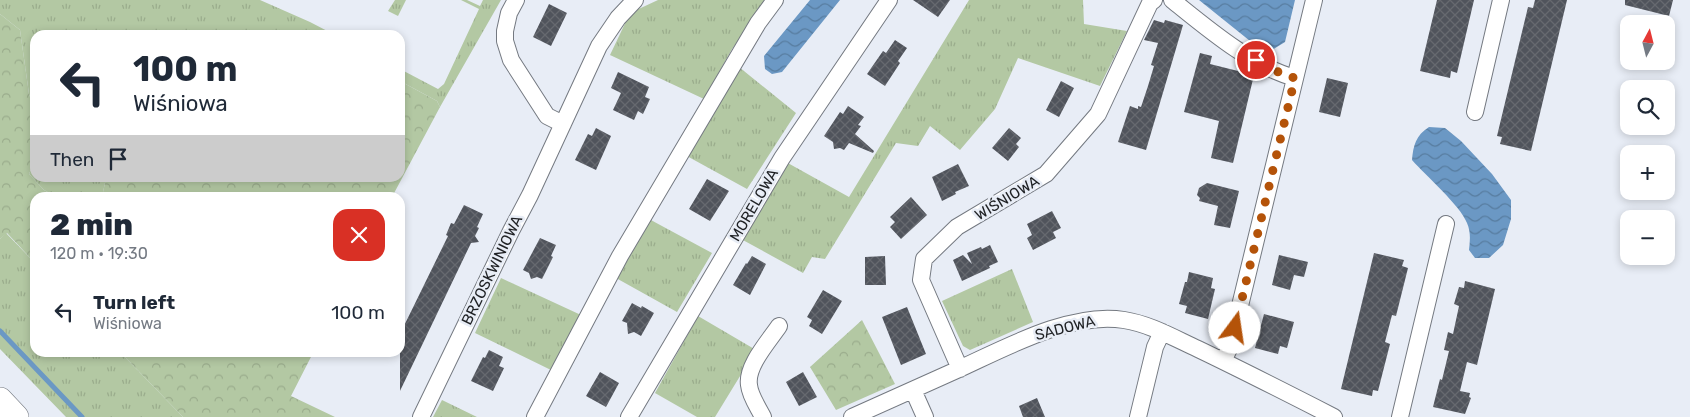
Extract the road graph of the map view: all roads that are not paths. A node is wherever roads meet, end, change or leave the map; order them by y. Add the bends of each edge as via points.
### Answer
1 (516, 0) edge
2 (635, 0) edge
3 (775, 0) edge
4 (889, 0) edge
5 (1154, 0) edge
6 (1172, 0) edge
7 (1314, 0) edge
8 (1501, 0) edge
9 (1295, 78) junction
10 (1475, 112) dead end
11 (563, 124) junction
12 (1446, 224) dead end
13 (779, 326) dead end
14 (1162, 332) junction
15 (1223, 361) junction
16 (960, 369) junction
17 (913, 390) junction
18 (0, 400) edge
19 (16, 417) edge
20 (421, 417) edge
21 (535, 417) edge
22 (629, 417) edge
23 (763, 417) edge
24 (852, 417) edge
25 (925, 417) edge
26 (1138, 417) edge
27 (1334, 417) edge
28 (1400, 417) edge

1 - 11 street via 509,13 504,41 511,60 547,116
2 - 11 street, BRZOSKWINIOWA via 618,18 600,46
3 - 21 street via 620,256
4 - 22 street, MORELOWA via 782,158
5 - 16 street, WIŚNIOWA via 1098,114 1046,174 957,227 924,259 920,280
6 - 9 street via 1229,45
7 - 9 street
8 - 10 street
9 - 15 street via 1230,347
11 - 20 street, BRZOSKWINIOWA
12 - 28 street
13 - 23 street via 750,372 748,384
14 - 15 street, SADOWA
14 - 16 street, SADOWA via 1124,320 1087,321 1032,336
14 - 26 street via 1155,347
15 - 27 street, SADOWA
16 - 17 street, SADOWA
17 - 24 street, SADOWA
17 - 25 street
18 - 19 highway

